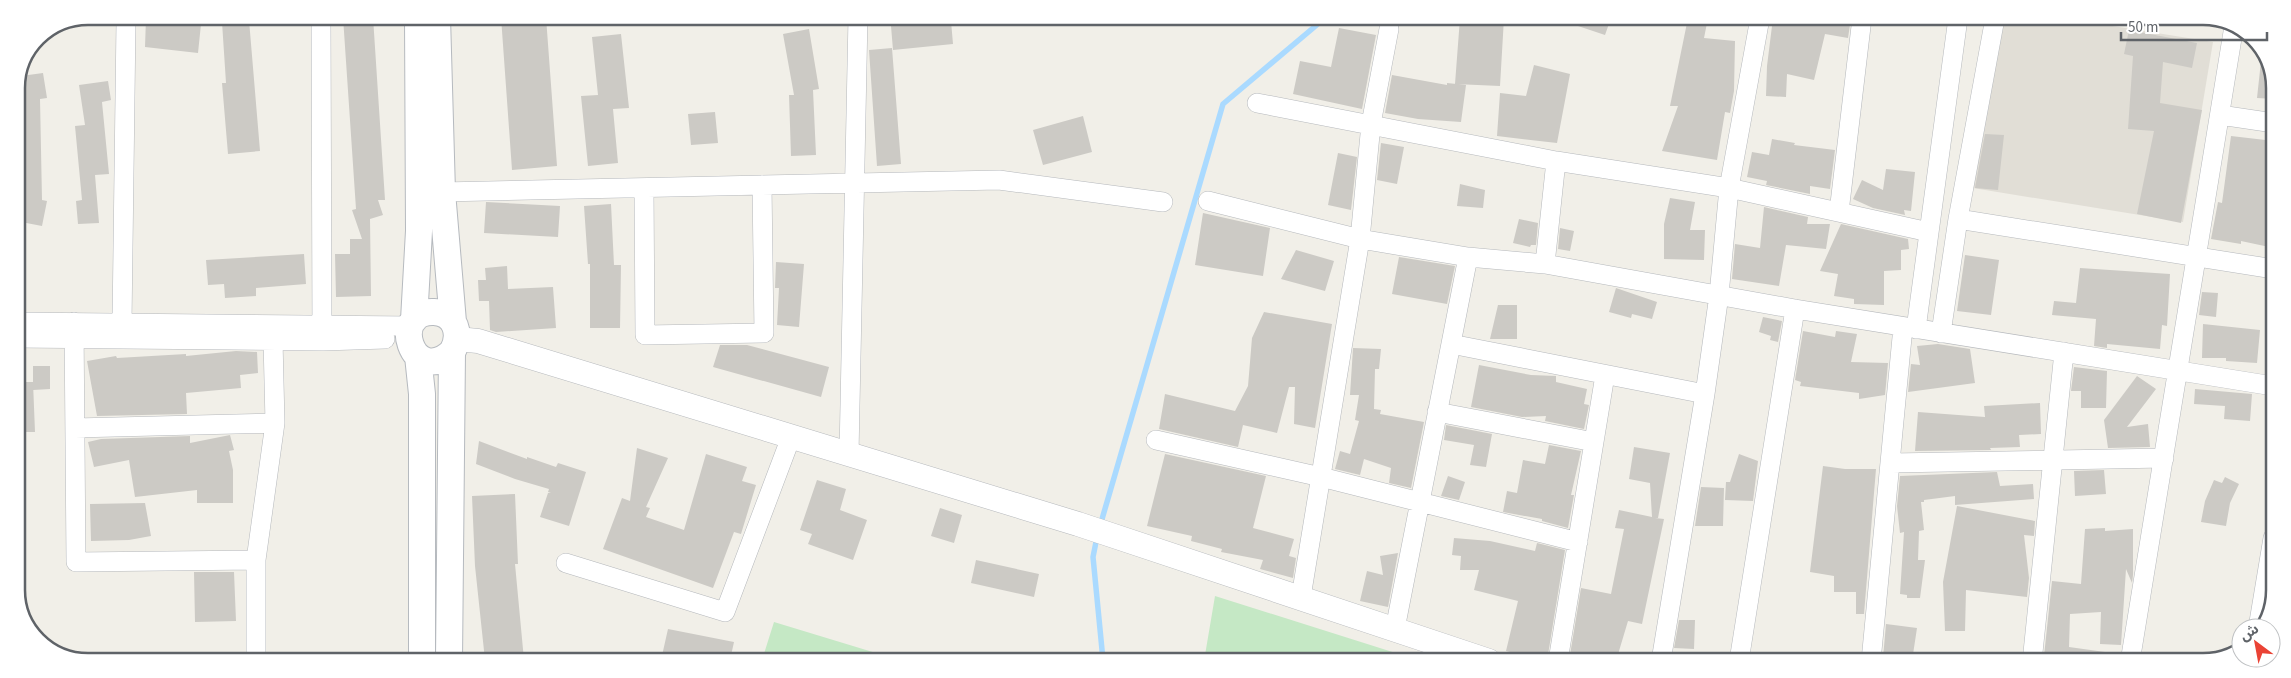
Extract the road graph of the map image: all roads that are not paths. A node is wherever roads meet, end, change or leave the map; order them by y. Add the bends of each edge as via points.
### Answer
1 (126, 25) edge
2 (321, 25) edge
3 (418, 25) edge
4 (437, 25) edge
5 (858, 25) edge
6 (1759, 25) edge
7 (1861, 25) edge
8 (1957, 25) edge
9 (1994, 25) edge
10 (1389, 29) dead end
11 (2233, 32) edge
12 (1257, 104) dead end
13 (2220, 115) junction
14 (2266, 122) edge
15 (1371, 124) junction
16 (1556, 161) junction
17 (855, 183) junction
18 (762, 185) junction
19 (644, 188) junction
20 (1729, 188) junction
21 (442, 192) junction
22 (1208, 201) dead end
23 (1163, 202) dead end
24 (1839, 212) junction
25 (1958, 219) junction
26 (1929, 232) junction
27 (1360, 239) junction
28 (2197, 256) junction
29 (1468, 257) junction
30 (1545, 264) junction
31 (2266, 268) edge
32 (1719, 295) junction
33 (1795, 309) junction
34 (25, 323) edge
35 (122, 323) junction
36 (1910, 328) junction
37 (74, 331) junction
38 (1940, 332) junction
39 (322, 333) junction
40 (413, 336) junction
41 (25, 337) edge
42 (454, 338) junction
43 (273, 340) junction
44 (1451, 344) junction
45 (2064, 352) junction
46 (2178, 371) junction
47 (1606, 375) junction
48 (2266, 385) edge
49 (1706, 394) junction
50 (1437, 412) junction
51 (275, 423) junction
52 (75, 428) junction
53 (791, 437) junction
54 (1156, 440) dead end
55 (1594, 442) junction
56 (849, 454) junction
57 (2164, 458) junction
58 (2054, 461) junction
59 (1892, 463) junction
60 (1321, 477) junction
61 (1420, 504) junction
62 (1578, 542) junction
63 (256, 560) junction
64 (566, 564) dead end
65 (2266, 578) edge
66 (1301, 597) junction
67 (2260, 616) edge
68 (1395, 629) junction
69 (256, 653) edge
70 (422, 653) edge
71 (449, 653) edge
72 (1466, 653) edge
73 (1559, 653) edge
74 (1662, 653) edge
75 (1740, 653) edge
76 (1872, 653) edge
77 (2033, 653) edge
78 (2132, 653) edge

1 - 35 street
2 - 39 street
3 - 40 main road via 419,231
4 - 21 main road
5 - 17 street
6 - 20 street
7 - 24 street
8 - 26 street
9 - 25 street
10 - 15 street
11 - 13 street
12 - 15 street
13 - 14 street
13 - 28 street
15 - 16 street
15 - 27 street
16 - 20 street
16 - 30 street
17 - 18 street
17 - 23 street via 999,180
17 - 56 street
18 - 19 street
18 - 19 street via 764,333 645,335
19 - 21 street
20 - 24 street
20 - 32 street
21 - 42 main road
22 - 27 street
24 - 26 street
25 - 28 street
25 - 38 street
26 - 36 street
27 - 29 street
27 - 60 street
28 - 31 street
28 - 46 street
29 - 30 street
29 - 44 street
30 - 32 street
32 - 33 street
32 - 49 street
33 - 36 street
33 - 75 street
34 - 37 street
35 - 37 street
35 - 39 street
36 - 38 street
36 - 59 street
37 - 41 street
37 - 43 street
37 - 52 street
38 - 45 street
39 - 40 street
39 - 43 street
40 - 42 main road via 425,360 440,360
40 - 42 main road via 421,314 439,312 447,316
40 - 70 main road via 422,394
42 - 53 street via 478,341
42 - 71 main road
43 - 51 street
44 - 47 street
44 - 50 street
45 - 46 street
45 - 58 street
46 - 48 street
46 - 57 street
47 - 49 street
47 - 55 street
49 - 74 street
50 - 55 street
50 - 61 street
51 - 52 street
51 - 63 street
52 - 63 street via 76,562
53 - 56 street
53 - 64 street via 725,612
54 - 60 street
55 - 62 street
56 - 66 street
57 - 58 street
57 - 78 street
58 - 59 street
58 - 77 street
59 - 76 street
60 - 61 street
60 - 66 street
61 - 62 street
61 - 68 street
62 - 73 street
63 - 69 street
65 - 67 street
66 - 68 street
68 - 72 street

